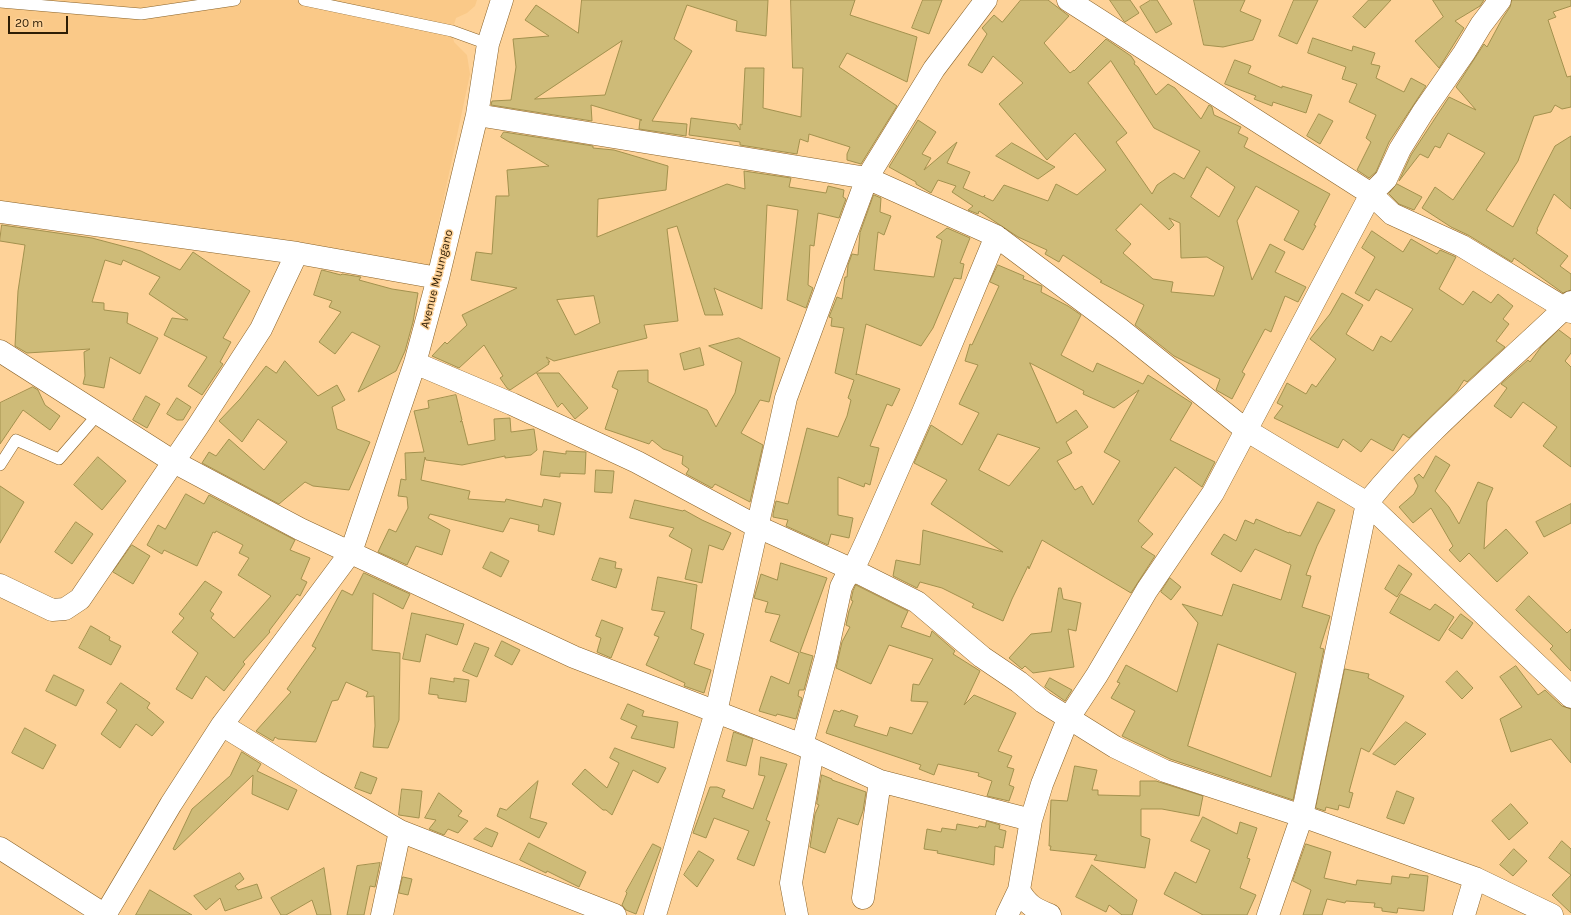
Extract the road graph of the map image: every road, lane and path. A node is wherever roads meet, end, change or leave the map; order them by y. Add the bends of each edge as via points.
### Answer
1 (234, 0) edge
2 (304, 0) edge
3 (502, 0) edge
4 (986, 0) edge
5 (1068, 0) edge
6 (1500, 0) edge
7 (0, 2) edge
8 (488, 44) junction
9 (477, 115) junction
10 (867, 178) junction
11 (1371, 194) junction
12 (0, 212) edge
13 (996, 236) junction
14 (297, 253) junction
15 (438, 278) junction
16 (1569, 308) edge
17 (0, 351) edge
18 (415, 363) junction
19 (99, 413) junction
20 (1246, 430) junction
21 (174, 462) junction
22 (0, 465) edge
23 (1367, 503) junction
24 (756, 526) junction
25 (351, 552) junction
26 (853, 570) junction
27 (0, 585) edge
28 (1571, 697) edge
29 (716, 712) junction
30 (1068, 719) junction
31 (222, 725) junction
32 (808, 747) junction
33 (880, 782) junction
34 (1302, 816) junction
35 (1031, 820) junction
36 (400, 831) junction
37 (0, 848) edge
38 (1475, 878) junction
39 (1019, 890) junction
40 (863, 898) dead end
41 (105, 915) edge
42 (382, 915) edge
43 (615, 915) edge
44 (656, 915) edge
45 (797, 915) edge
46 (1007, 915) edge
47 (1050, 915) edge
48 (1268, 915) edge
49 (1464, 915) edge
50 (1552, 915) edge

1 - 7 lane via 141,14
2 - 8 lane via 452,31
3 - 8 street, Avenue Muungano
4 - 10 street via 934,70
5 - 11 street
6 - 11 street via 1481,24 1423,112 1400,149 1386,180
8 - 9 street, Avenue Muungano
9 - 10 street
9 - 15 street, Avenue Muungano
10 - 13 street
10 - 24 street via 786,398
11 - 16 street via 1392,214 1462,246
11 - 20 street
12 - 14 street
13 - 20 street via 1120,329
13 - 26 street via 923,412
14 - 15 street
14 - 21 street via 261,329
15 - 18 street, Avenue Muungano
16 - 23 street via 1426,438
17 - 19 street
18 - 24 street via 512,404 637,462
18 - 25 street, Avenue Muungano
19 - 21 street
19 - 22 lane via 59,458 16,440
20 - 23 street
20 - 30 street via 1213,493 1146,590 1097,675
21 - 25 street via 300,529
21 - 27 street via 80,599 65,609 52,610
23 - 28 street
23 - 34 street
24 - 26 street
24 - 29 street
25 - 29 street via 574,657
25 - 31 street, Avenue Muungano
26 - 30 street via 917,602 982,657
26 - 32 street via 845,579 839,596
29 - 32 street
29 - 44 street
30 - 34 street via 1115,747 1165,771
30 - 35 street via 1042,784
31 - 36 street
31 - 41 street, Avenue Muungano via 171,804
32 - 33 street
32 - 45 street via 790,884
33 - 35 street
33 - 40 street
34 - 38 street
34 - 48 street
35 - 39 street
36 - 42 street
36 - 43 street
37 - 41 street
38 - 49 street
38 - 50 street
39 - 46 street
39 - 47 street via 1034,909

